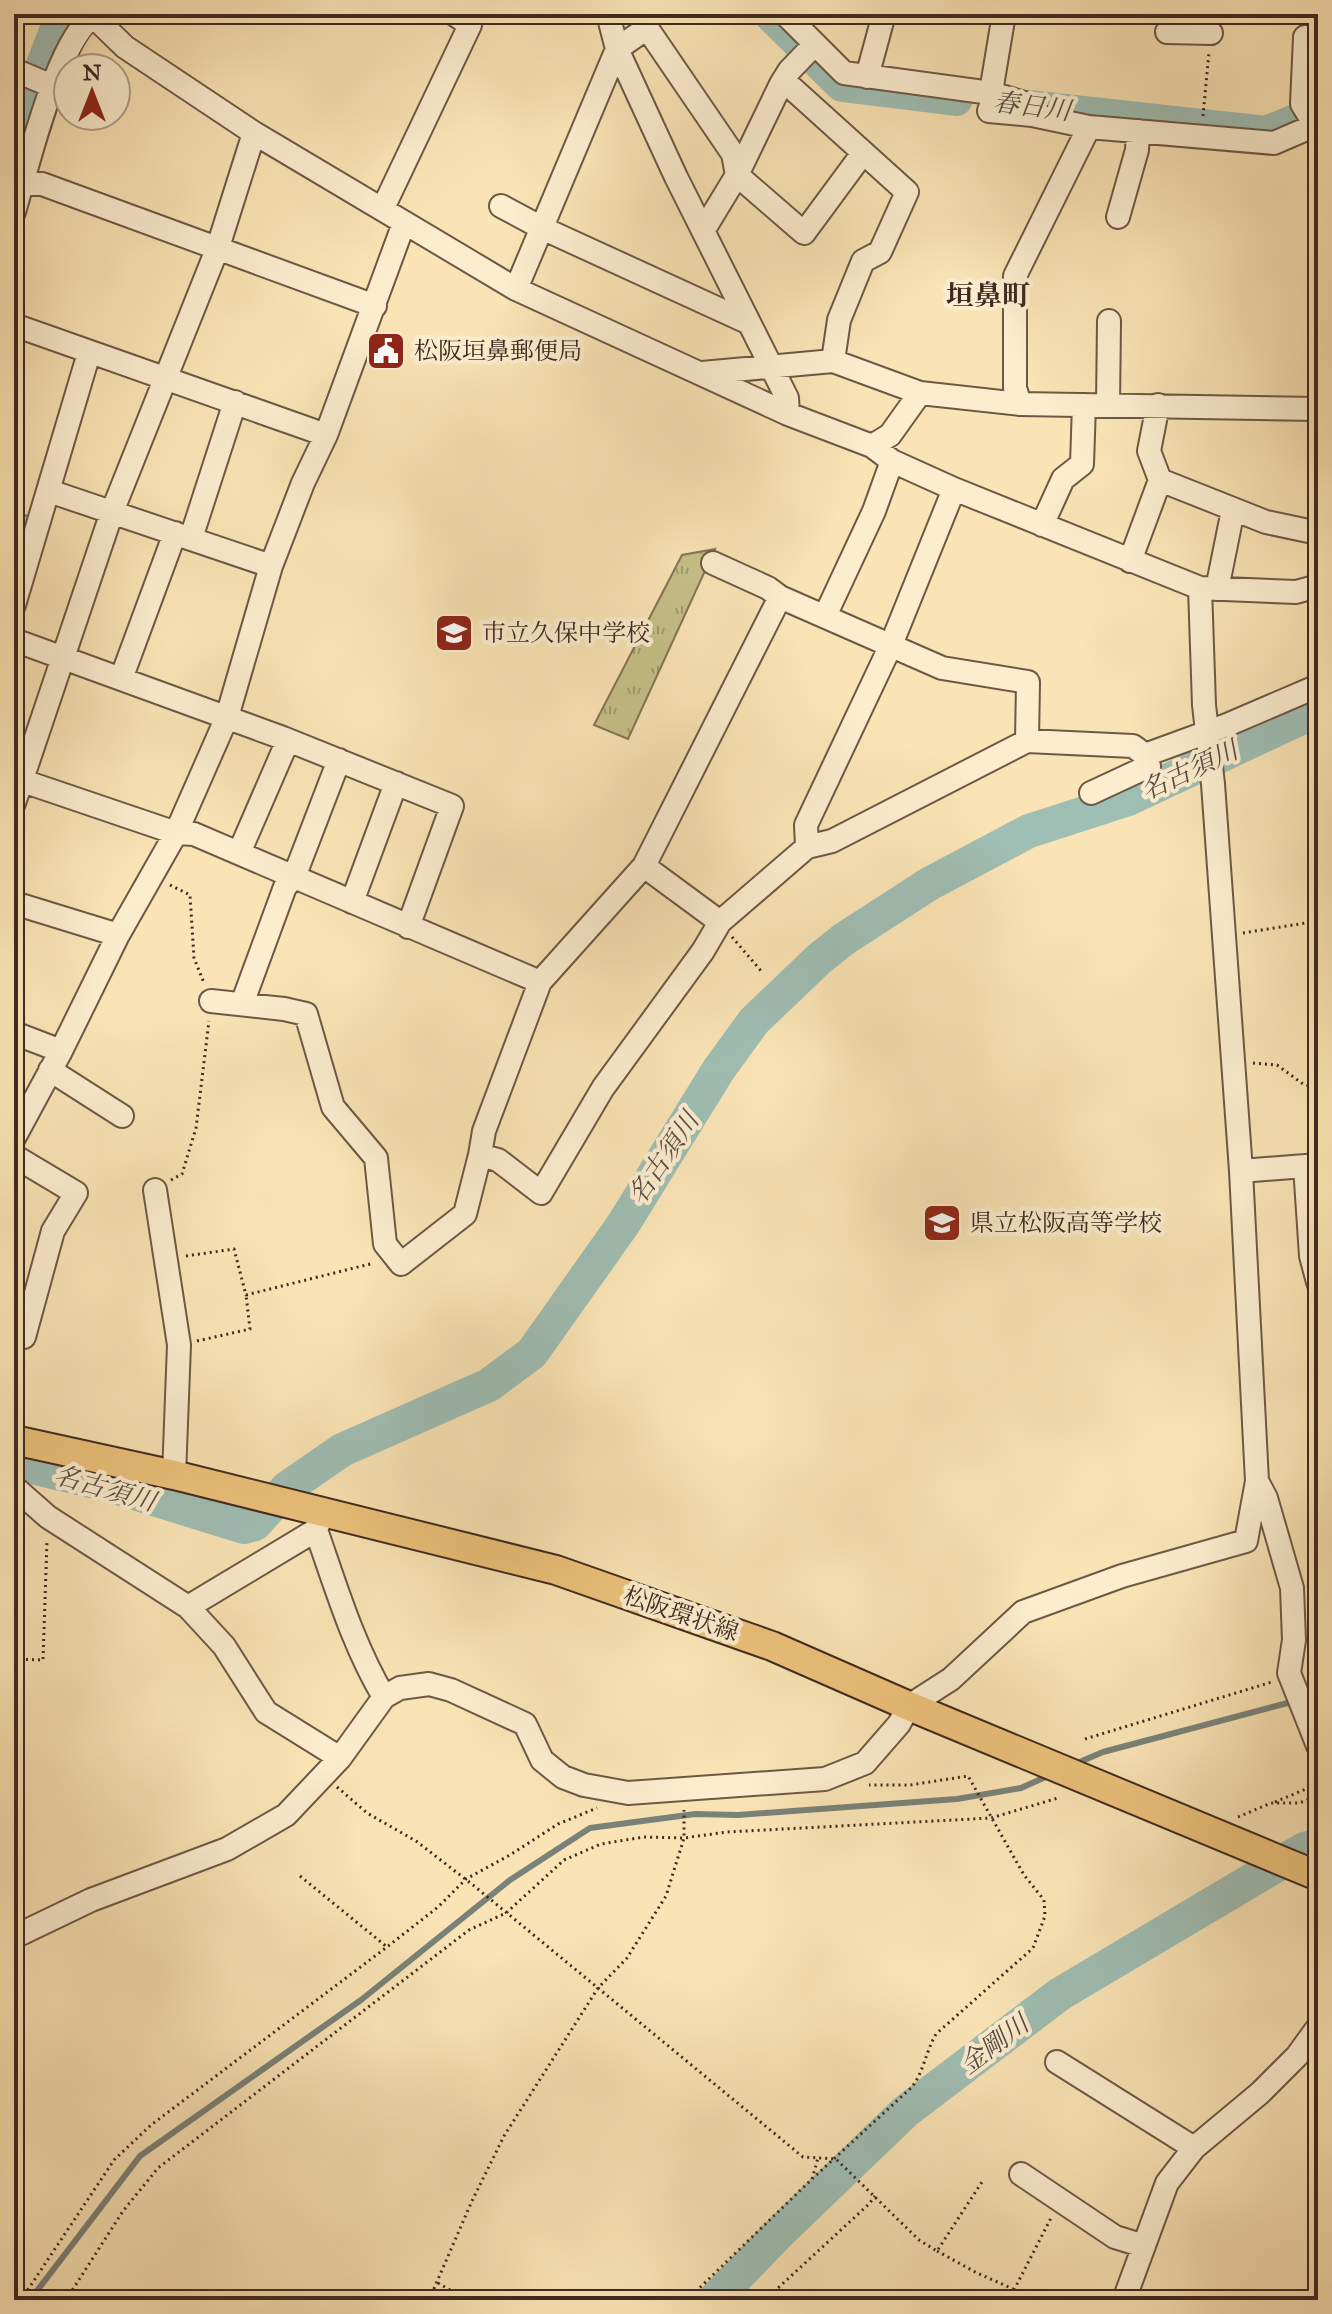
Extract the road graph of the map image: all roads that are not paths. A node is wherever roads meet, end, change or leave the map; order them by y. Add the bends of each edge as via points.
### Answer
1 (95, 14) edge
2 (454, 14) edge
3 (608, 14) edge
4 (785, 14) edge
5 (884, 14) edge
6 (1004, 14) edge
7 (1167, 32) dead end
8 (1211, 33) road end
9 (1305, 37) dead end
10 (815, 44) junction
11 (617, 49) junction
12 (67, 52) edge
13 (14, 70) edge
14 (867, 77) junction
15 (781, 84) junction
16 (52, 86) joint
17 (990, 100) junction
18 (1031, 105) dead end
19 (1316, 124) edge
20 (1089, 127) junction
21 (1138, 131) junction
22 (254, 133) junction
23 (863, 153) junction
24 (737, 175) junction
25 (19, 182) edge
26 (501, 206) dead end
27 (383, 208) junction
28 (14, 212) edge
29 (1118, 217) dead end
30 (404, 223) junction
31 (542, 228) junction
32 (703, 231) junction
33 (218, 247) junction
34 (516, 289) junction
35 (375, 306) junction
36 (1109, 321) dead end
37 (747, 322) junction
38 (14, 325) edge
39 (89, 353) junction
40 (833, 361) junction
41 (770, 366) junction
42 (700, 374) junction
43 (167, 380) junction
44 (920, 393) junction
45 (235, 402) junction
46 (1020, 404) junction
47 (1084, 405) junction
48 (1108, 405) junction
49 (1158, 405) junction
50 (1318, 409) edge
51 (788, 414) junction
52 (326, 435) junction
53 (872, 446) junction
54 (892, 461) junction
55 (1160, 480) junction
56 (954, 489) junction
57 (49, 491) junction
58 (1233, 510) junction
59 (112, 512) junction
60 (1042, 525) junction
61 (1318, 533) edge
62 (183, 536) junction
63 (1130, 561) junction
64 (713, 563) dead end
65 (271, 566) junction
66 (1318, 586) edge
67 (1208, 589) junction
68 (780, 597) junction
69 (14, 605) edge
70 (825, 616) junction
71 (14, 640) edge
72 (891, 645) junction
73 (64, 657) junction
74 (121, 679) junction
75 (1318, 686) edge
76 (227, 717) junction
77 (1207, 731) junction
78 (288, 740) junction
79 (1027, 741) junction
80 (1145, 755) junction
81 (339, 760) junction
82 (18, 779) edge
83 (396, 783) junction
84 (1091, 793) dead end
85 (14, 803) edge
86 (176, 833) junction
87 (807, 847) junction
88 (239, 853) junction
89 (644, 866) junction
90 (294, 877) junction
91 (352, 902) junction
92 (14, 903) edge
93 (720, 922) junction
94 (408, 927) junction
95 (118, 935) junction
96 (540, 982) junction
97 (211, 1001) road end
98 (242, 1004) junction
99 (14, 1033) edge
100 (56, 1061) junction
101 (122, 1116) dead end
102 (14, 1138) edge
103 (480, 1155) junction
104 (14, 1156) edge
105 (1312, 1165) edge
106 (1241, 1171) junction
107 (155, 1190) road end
108 (1318, 1282) edge
109 (14, 1336) edge
110 (14, 1440) edge
111 (174, 1475) junction
112 (1257, 1481) junction
113 (14, 1487) edge
114 (315, 1517) junction
115 (188, 1607) junction
116 (384, 1697) junction
117 (909, 1706) junction
118 (1318, 1746) edge
119 (340, 1758) junction
120 (1318, 1876) edge
121 (14, 1937) edge
122 (1318, 2027) edge
123 (1057, 2062) dead end
124 (1194, 2148) junction
125 (1021, 2174) dead end
126 (1144, 2246) junction
127 (1124, 2300) edge

1 - 12 street via 74,35
1 - 22 street via 125,47
2 - 27 street via 470,25
3 - 11 street
4 - 10 street
5 - 14 street
6 - 17 street
7 - 8 street
9 - 19 street via 1302,104
10 - 14 street via 844,73
10 - 15 street
11 - 24 street via 647,28 733,154
11 - 31 street
11 - 32 street
13 - 16 street
14 - 17 street
15 - 23 street
15 - 24 street
16 - 25 street
17 - 18 street
17 - 20 street via 989,111
19 - 21 street via 1274,143
20 - 21 street
20 - 46 street via 1015,276 1015,388
21 - 29 street
22 - 27 street
22 - 33 street
23 - 24 street via 804,233
23 - 40 street via 907,192 880,252 863,261 839,320
24 - 32 street
25 - 28 street
25 - 33 street via 42,184
26 - 31 street
27 - 30 street
30 - 34 street
30 - 35 street
31 - 34 street
31 - 37 street
32 - 37 street
33 - 35 street
33 - 43 street
34 - 42 street
35 - 52 street
36 - 48 street
37 - 41 street
38 - 39 street
39 - 43 street
39 - 57 street
40 - 41 street
40 - 44 street
41 - 42 street
41 - 51 street via 787,398
42 - 51 street
43 - 45 street
43 - 59 street
44 - 46 street
44 - 53 street via 890,435
45 - 52 street
45 - 62 street
46 - 47 street
47 - 48 street
47 - 60 street via 1082,464 1063,479
48 - 49 street
49 - 50 street
49 - 55 street via 1149,451
51 - 53 street
52 - 65 street
53 - 54 street
54 - 56 street
54 - 70 street
55 - 58 street
55 - 63 street
56 - 60 street
56 - 72 street
57 - 59 street
57 - 69 street
58 - 61 street
58 - 67 street
59 - 62 street
59 - 73 street
60 - 63 street
62 - 65 street
62 - 74 street
63 - 67 street
64 - 68 street
65 - 76 street
66 - 67 street via 1296,592
67 - 77 street
68 - 70 street
68 - 89 street
70 - 72 street
71 - 73 street
72 - 79 street via 942,668 1028,682
72 - 87 street via 806,825
73 - 74 street
73 - 82 street
74 - 76 street
75 - 77 street
76 - 78 street
76 - 86 street
77 - 80 street
77 - 106 street
78 - 81 street
78 - 88 street
79 - 80 street via 1133,746
79 - 87 street via 832,841
80 - 84 street via 1149,766
81 - 83 street
81 - 90 street
82 - 85 street
82 - 86 street
83 - 91 street
83 - 94 street via 452,806
86 - 88 street via 194,834
86 - 95 street
87 - 93 street
88 - 90 street
89 - 93 street
89 - 96 street
90 - 91 street
90 - 98 street via 285,887
91 - 94 street
92 - 95 street
93 - 103 street via 603,1088 541,1193 498,1160
94 - 96 street
95 - 100 street
96 - 103 street via 484,1131
97 - 98 street
98 - 103 street via 306,1014 333,1107 376,1158 385,1244 401,1264 465,1214
99 - 100 street
100 - 101 street
100 - 102 street
104 - 109 street via 76,1193 53,1231 24,1337
105 - 106 street
105 - 108 street via 1311,1256
106 - 112 street
107 - 111 street via 179,1345
110 - 111 main road, 松阪環状線
111 - 114 main road, 松阪環状線
112 - 117 street via 1246,1541 1122,1576 1023,1612 951,1679
112 - 118 street via 1292,1588 1289,1673
113 - 115 street via 48,1517
114 - 115 street
114 - 116 street via 351,1630
114 - 117 main road, 松阪環状線 via 556,1570 772,1646
115 - 119 street via 224,1646 266,1712
116 - 117 street via 400,1688 429,1684 451,1690 525,1724 542,1760 563,1777 628,1793 825,1779 865,1763
116 - 119 street
117 - 120 main road, 松阪環状線
119 - 121 street via 286,1815 227,1849 91,1900
122 - 124 street via 1260,2093
123 - 124 street
124 - 126 street via 1167,2183
125 - 126 street via 1115,2237
126 - 127 street

